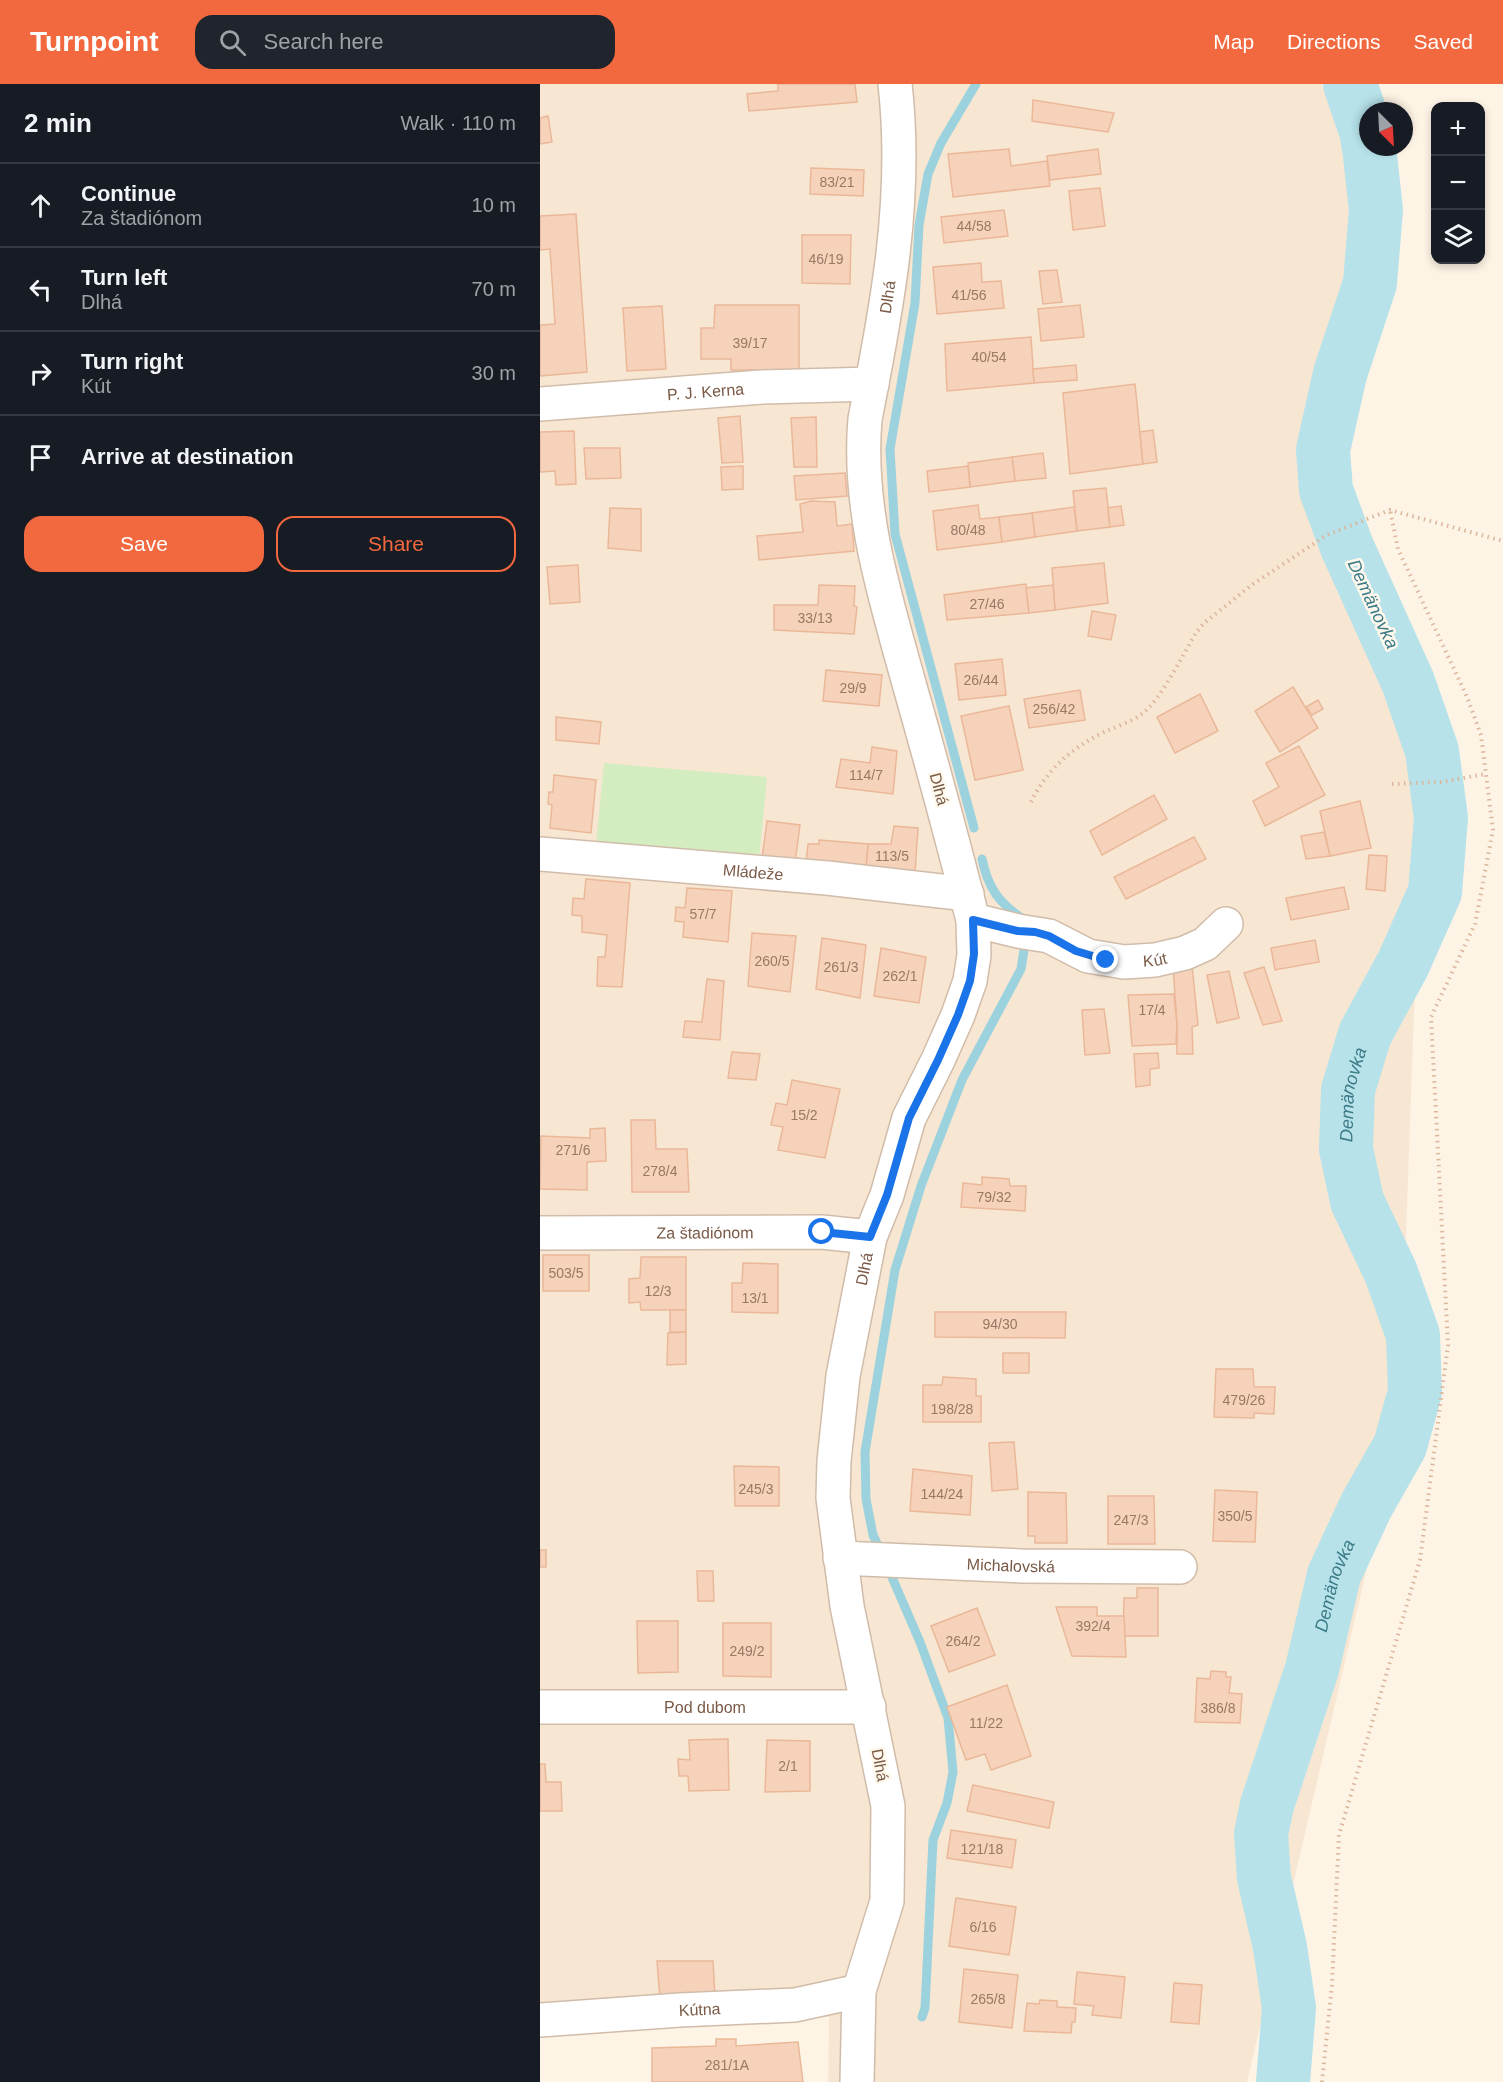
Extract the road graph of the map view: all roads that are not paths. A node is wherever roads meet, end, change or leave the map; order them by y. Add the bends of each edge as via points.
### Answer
1 (895, 84) edge
2 (872, 384) junction
3 (540, 404) edge
4 (540, 854) edge
5 (970, 907) junction
6 (1226, 924) dead end
7 (540, 1233) edge
8 (870, 1237) junction
9 (855, 1559) junction
10 (1180, 1568) dead end
11 (540, 1707) edge
12 (869, 1707) junction
13 (859, 1991) junction
14 (540, 2020) edge
15 (857, 2082) edge

1 - 2 street, Dlhá via 900,159 897,220
2 - 3 street, P. J. Kerna via 762,387
2 - 5 street, Dlhá via 863,441 870,527 886,602
4 - 5 street, Mládeže via 827,878
5 - 6 street, Kút via 1027,932 1049,936 1088,956 1124,962 1185,953 1205,944
5 - 8 street, Dlhá via 974,954 970,981 909,1118 887,1195
7 - 8 street, Za štadiónom via 822,1232
8 - 9 street, Dlhá via 843,1376 834,1461 833,1498
9 - 10 street, Michalovská
9 - 12 street, Dlhá via 848,1606
11 - 12 street, Pod dubom
12 - 13 street, Dlhá via 888,1806 888,1900
13 - 14 street, Kútna via 795,2006
13 - 15 street, Dlhá

